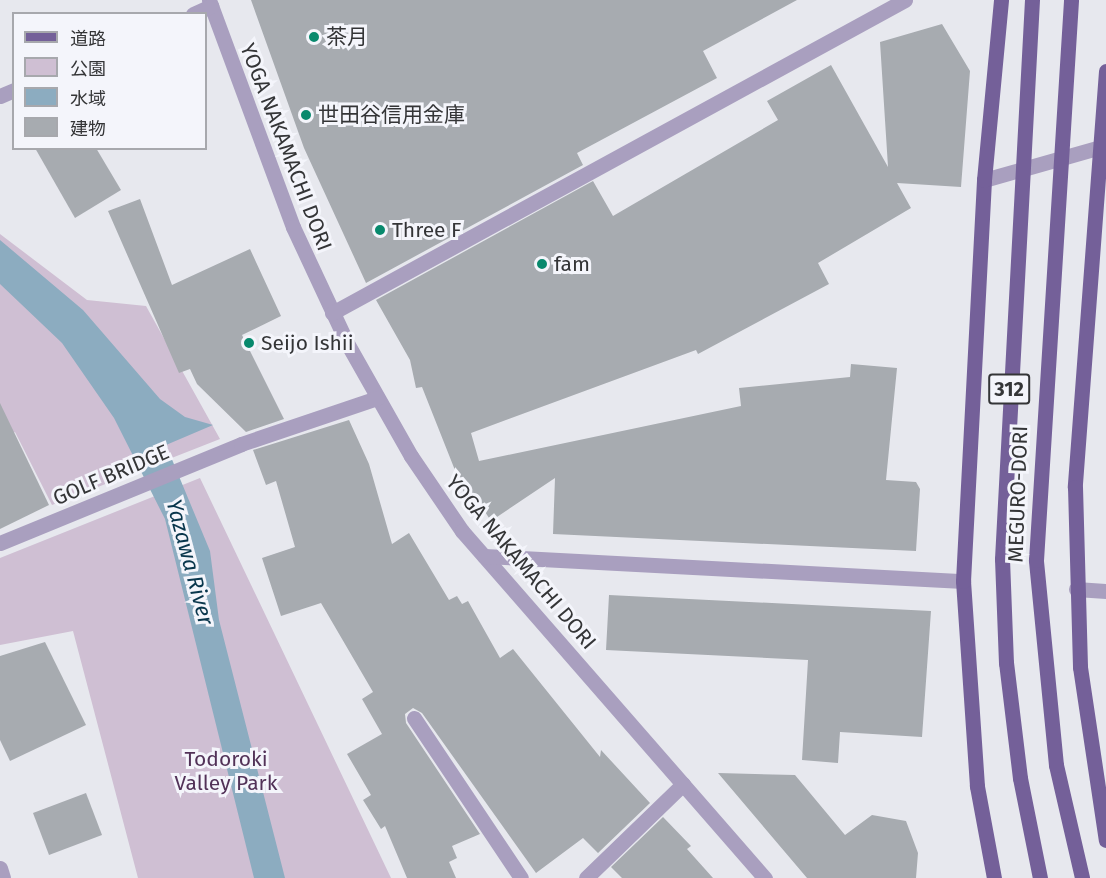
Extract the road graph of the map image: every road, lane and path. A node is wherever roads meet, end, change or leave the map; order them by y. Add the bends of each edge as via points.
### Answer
1 (905, 0) edge
2 (1001, 0) edge
3 (1032, 0) edge
4 (1071, 0) edge
5 (210, 3) edge
6 (196, 12) edge
7 (1106, 71) edge
8 (1101, 147) junction
9 (984, 180) junction
10 (1101, 224) edge
11 (332, 313) junction
12 (377, 398) junction
13 (0, 543) edge
14 (483, 556) junction
15 (963, 581) junction
16 (1076, 589) junction
17 (1106, 591) edge
18 (414, 718) dead end
19 (683, 784) junction
20 (1106, 840) edge
21 (0, 868) edge
22 (3, 878) edge
23 (521, 878) edge
24 (586, 878) edge
25 (765, 878) edge
26 (994, 878) edge
27 (1040, 878) edge
28 (1082, 878) edge

1 - 11 street
2 - 9 main road
3 - 27 main road, MEGURO-DORI / 312, bridge via 1002,559 1006,663 1020,778
4 - 28 main road, MEGURO-DORI / 312, bridge via 1036,560 1056,765
5 - 6 street
5 - 11 street, YOGA NAKAMACHI DORI via 267,163
7 - 8 main road
8 - 9 street
8 - 10 main road
9 - 15 main road
10 - 16 main road via 1075,487
11 - 12 street, YOGA NAKAMACHI DORI
12 - 13 street, GOLF BRIDGE via 191,465
12 - 14 street, YOGA NAKAMACHI DORI via 442,505
14 - 15 street
14 - 19 street, YOGA NAKAMACHI DORI
15 - 26 main road via 977,786
16 - 17 street
16 - 20 main road via 1087,733
18 - 23 street
19 - 24 street
19 - 25 street, YOGA NAKAMACHI DORI
21 - 22 street

